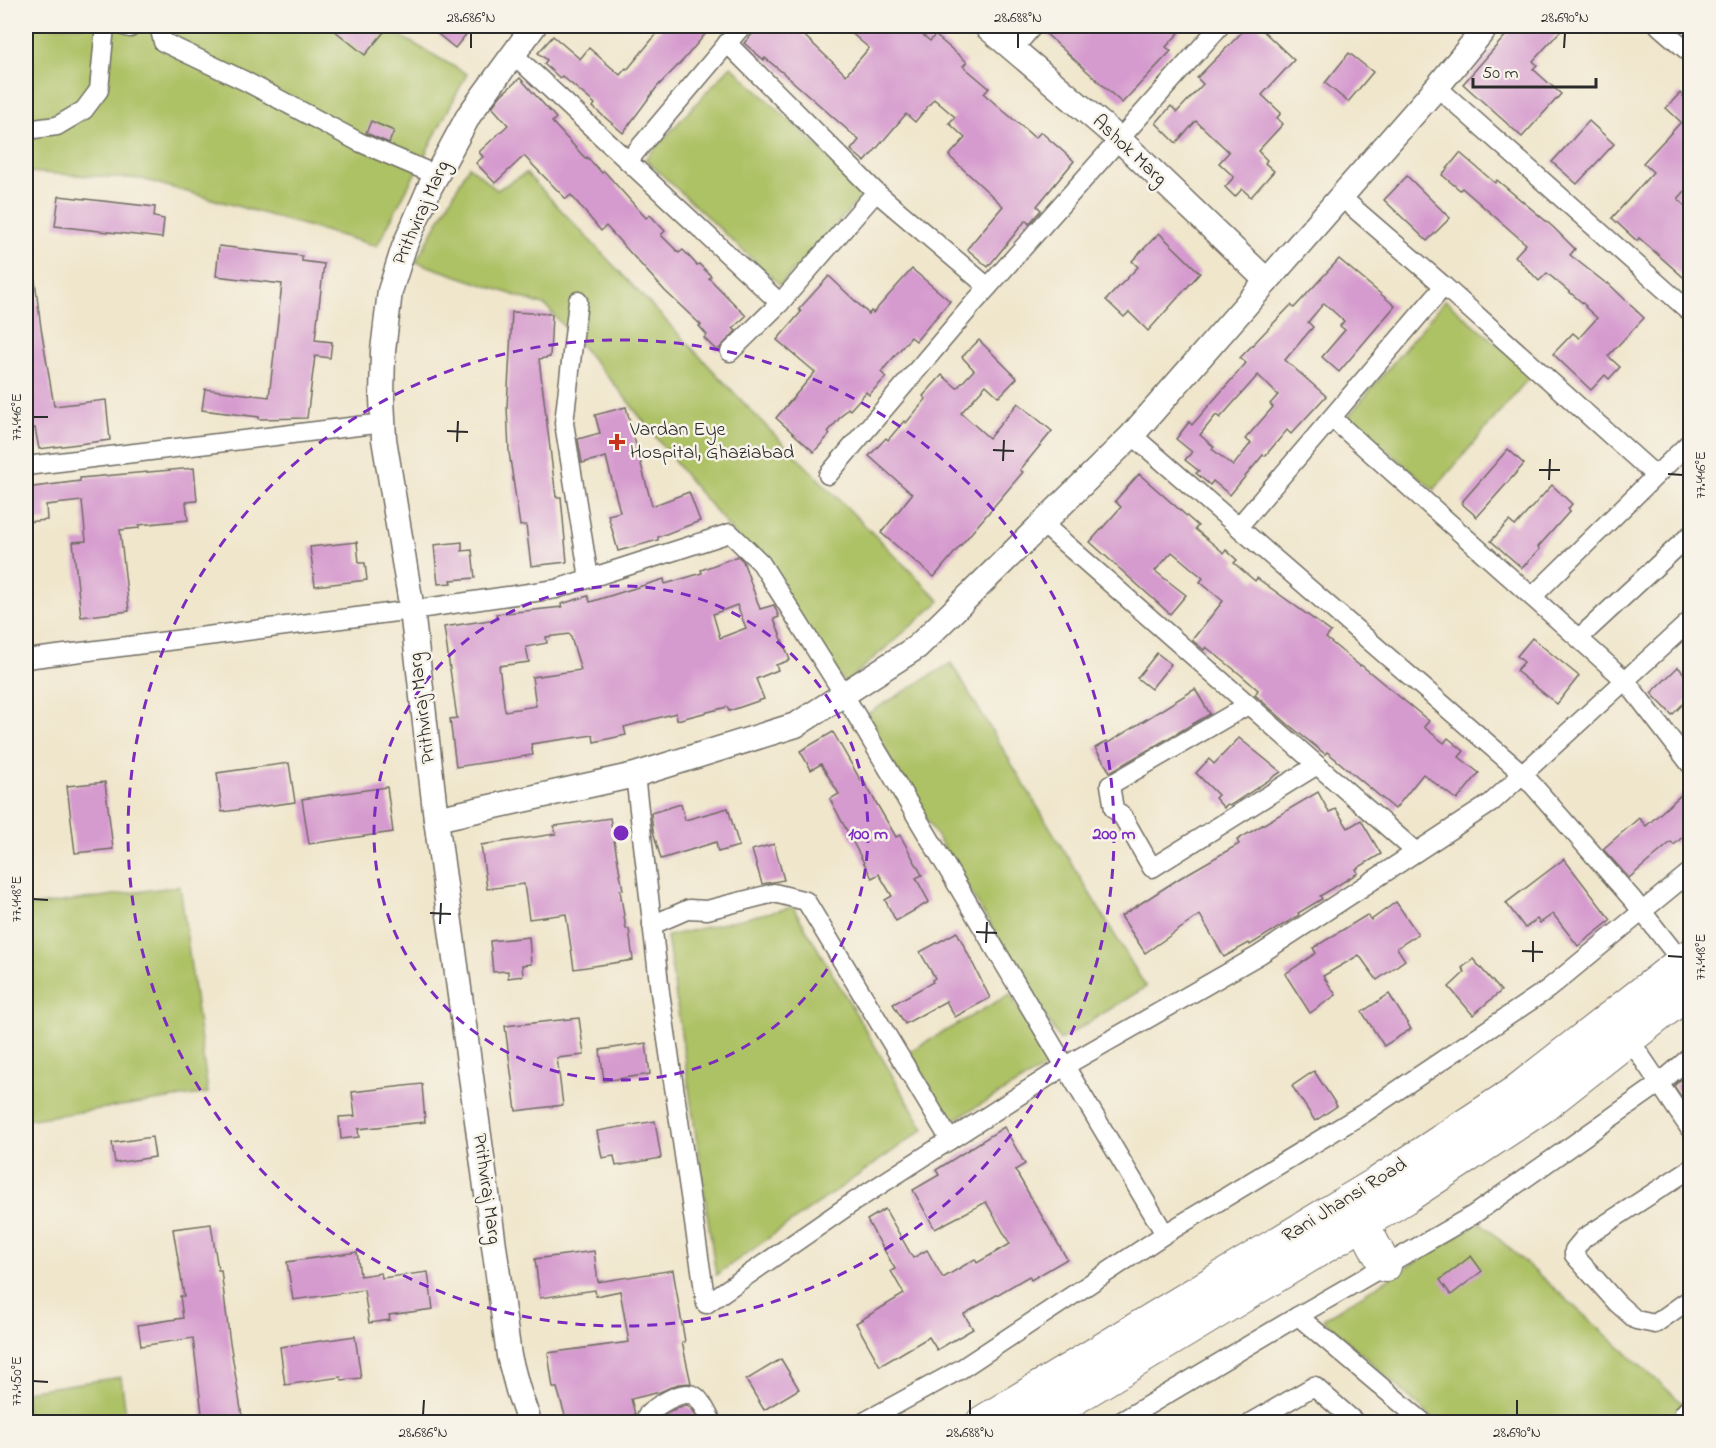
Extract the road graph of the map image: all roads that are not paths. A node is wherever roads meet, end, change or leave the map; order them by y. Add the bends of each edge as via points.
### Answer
1 (105, 26) edge
2 (123, 26) edge
3 (132, 26) edge
4 (159, 26) edge
5 (534, 26) edge
6 (742, 26) edge
7 (986, 26) edge
8 (1033, 26) edge
9 (1220, 26) edge
10 (1487, 26) edge
11 (1659, 26) edge
12 (727, 43) junction
13 (1013, 50) junction
14 (512, 53) junction
15 (1690, 53) edge
16 (1437, 87) junction
17 (26, 130) edge
18 (1119, 139) junction
19 (628, 161) junction
20 (436, 175) junction
21 (876, 192) junction
22 (1341, 197) junction
23 (1267, 281) junction
24 (1444, 286) junction
25 (988, 287) junction
26 (578, 301) dead end
27 (780, 303) junction
28 (1690, 312) edge
29 (730, 352) dead end
30 (1332, 418) junction
31 (383, 423) junction
32 (1132, 435) junction
33 (1690, 442) edge
34 (26, 466) edge
35 (828, 475) dead end
36 (1654, 476) junction
37 (1043, 524) junction
38 (1239, 526) junction
39 (1690, 535) edge
40 (589, 578) junction
41 (1532, 597) junction
42 (412, 610) junction
43 (1690, 621) edge
44 (1579, 638) junction
45 (26, 659) edge
46 (1625, 680) junction
47 (843, 693) junction
48 (1248, 705) junction
49 (1690, 764) edge
50 (1317, 765) junction
51 (1523, 774) junction
52 (635, 776) junction
53 (436, 819) junction
54 (1416, 852) junction
55 (1690, 872) edge
56 (1642, 911) junction
57 (652, 925) junction
58 (1686, 958) edge
59 (1690, 991) edge
60 (1630, 1040) junction
61 (1690, 1057) edge
62 (1065, 1066) junction
63 (1659, 1084) junction
64 (1690, 1129) edge
65 (950, 1140) junction
66 (1690, 1169) edge
67 (1363, 1224) junction
68 (1165, 1234) junction
69 (1385, 1266) junction
70 (1254, 1274) junction
71 (1690, 1299) edge
72 (1204, 1304) junction
73 (1298, 1316) junction
74 (529, 1422) edge
75 (648, 1422) edge
76 (712, 1422) edge
77 (864, 1422) edge
78 (982, 1422) edge
79 (1036, 1422) edge
80 (1120, 1422) edge
81 (1252, 1422) edge
82 (1355, 1422) edge
83 (1423, 1422) edge

1 - 17 street via 99,90 84,110 57,126
2 - 3 street
4 - 20 street via 163,42 359,142
5 - 14 street, Prithviraj Marg
6 - 12 street
7 - 13 street, Ashok Marg
8 - 13 street
9 - 18 street
10 - 16 street
11 - 15 street
12 - 19 street
12 - 21 street
13 - 18 street, Ashok Marg
14 - 19 street
14 - 20 street, Prithviraj Marg via 469,115
16 - 22 street
16 - 28 street
18 - 23 street, Ashok Marg
18 - 25 street
19 - 27 street
20 - 31 street, Prithviraj Marg via 404,247 390,291 383,351
21 - 25 street
21 - 27 street
22 - 23 street
22 - 24 street
23 - 32 street
24 - 30 street
24 - 36 street
25 - 35 street
26 - 40 street via 564,423
27 - 29 street
30 - 38 street
30 - 41 street
31 - 34 street
31 - 42 street, Prithviraj Marg
32 - 37 street
32 - 38 street
33 - 36 street
36 - 41 street
37 - 47 street via 917,647
37 - 48 street
38 - 51 street
39 - 44 street
40 - 42 street via 556,588
40 - 47 street via 730,533 761,563
41 - 44 street
42 - 45 street
42 - 53 street, Prithviraj Marg
43 - 46 street
44 - 46 street
46 - 49 street
46 - 51 street
47 - 52 street via 796,725
47 - 62 street
48 - 50 street
48 - 50 street via 1110,785 1114,809 1123,817 1152,868
50 - 54 street
51 - 54 street via 1491,803
51 - 56 street
52 - 53 street
52 - 57 street
53 - 74 street, Prithviraj Marg via 509,1356
54 - 62 street via 1259,955
55 - 56 street
56 - 58 street
56 - 68 street via 1539,996 1364,1113
57 - 65 street via 689,909 707,910 774,893 806,901
57 - 65 street via 706,1304
58 - 70 highway, Rani Jhansi Road via 1515,1092 1377,1183
59 - 60 highway, Rani Jhansi Road
60 - 63 street
60 - 67 highway, Rani Jhansi Road via 1544,1106
61 - 63 street
62 - 65 street
62 - 68 street
63 - 64 street
63 - 69 street via 1473,1215
66 - 71 street via 1584,1238 1574,1250 1574,1255 1636,1320 1655,1324
67 - 69 highway
67 - 70 highway, Rani Jhansi Road
68 - 77 street via 961,1369
69 - 73 street
70 - 72 highway, Rani Jhansi Road
72 - 78 highway, Rani Jhansi Road
72 - 79 highway, Rani Jhansi Road
73 - 80 street
73 - 83 street
75 - 76 street via 647,1415 653,1409 673,1397 693,1395
81 - 82 street via 1314,1386

